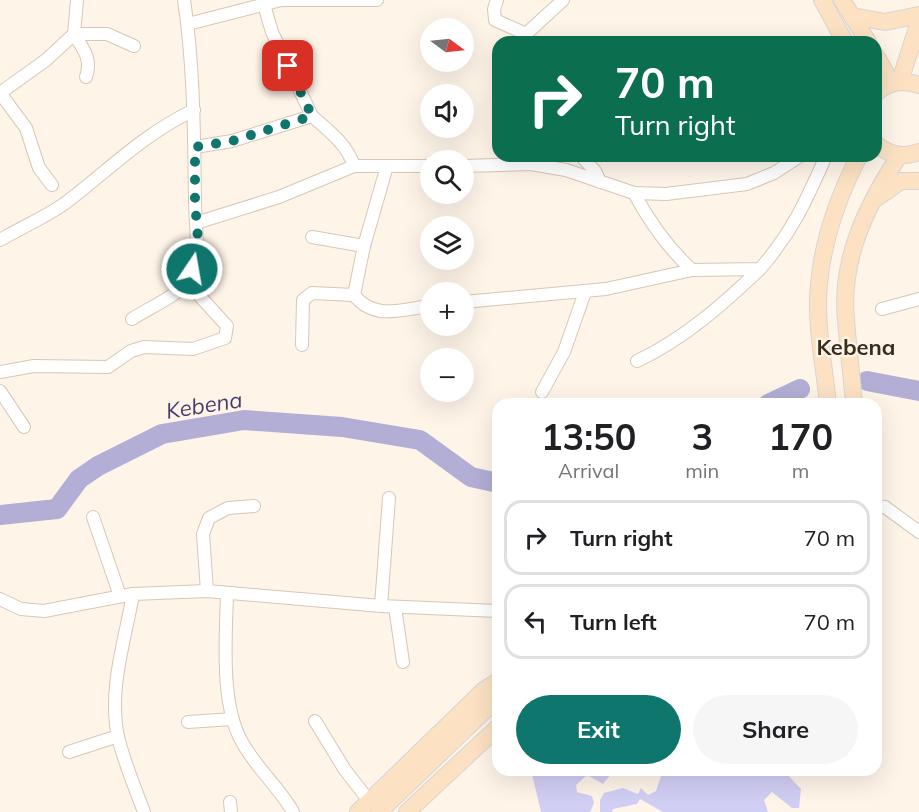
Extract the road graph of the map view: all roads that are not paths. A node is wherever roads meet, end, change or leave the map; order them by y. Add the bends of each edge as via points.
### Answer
1 (77, 0) edge
2 (184, 0) edge
3 (281, 0) edge
4 (376, 0) edge
5 (497, 0) edge
6 (563, 0) edge
7 (822, 0) edge
8 (842, 0) edge
9 (264, 5) junction
10 (919, 15) edge
11 (852, 16) junction
12 (919, 22) edge
13 (188, 24) junction
14 (74, 34) junction
15 (842, 36) edge
16 (864, 36) edge
17 (134, 46) dead end
18 (882, 64) edge
19 (86, 78) dead end
20 (896, 82) junction
21 (919, 85) edge
22 (882, 89) edge
23 (0, 93) edge
24 (194, 110) junction
25 (312, 116) junction
26 (195, 147) junction
27 (882, 149) edge
28 (919, 153) edge
29 (899, 156) junction
30 (587, 162) edge
31 (791, 162) edge
32 (823, 162) edge
33 (856, 162) edge
34 (354, 166) junction
35 (387, 166) junction
36 (420, 166) edge
37 (474, 166) edge
38 (919, 181) edge
39 (600, 182) junction
40 (52, 185) dead end
41 (634, 193) junction
42 (869, 204) junction
43 (196, 223) junction
44 (312, 237) dead end
45 (0, 240) edge
46 (364, 246) junction
47 (760, 269) junction
48 (692, 270) junction
49 (187, 282) junction
50 (585, 292) junction
51 (354, 295) junction
52 (919, 299) edge
53 (474, 301) edge
54 (420, 308) edge
55 (882, 309) dead end
56 (132, 319) dead end
57 (302, 345) dead end
58 (637, 361) dead end
59 (0, 372) edge
60 (0, 391) edge
61 (542, 393) dead end
62 (827, 398) edge
63 (854, 398) edge
64 (24, 427) dead end
65 (389, 498) dead end
66 (254, 506) dead end
67 (882, 507) edge
68 (93, 517) dead end
69 (919, 532) edge
70 (207, 591) junction
71 (227, 593) junction
72 (133, 594) junction
73 (120, 596) junction
74 (0, 599) edge
75 (381, 606) junction
76 (395, 607) junction
77 (492, 611) edge
78 (403, 662) dead end
79 (492, 686) edge
80 (492, 703) edge
81 (232, 719) junction
82 (315, 720) dead end
83 (188, 722) dead end
84 (492, 733) edge
85 (118, 736) junction
86 (69, 752) dead end
87 (369, 808) edge
88 (144, 812) edge
89 (294, 812) edge
90 (407, 812) edge

1 - 14 street
2 - 13 street
3 - 4 street
3 - 9 street
5 - 6 street via 495,20 526,34
7 - 15 main road
8 - 11 main road
9 - 13 street
9 - 25 street via 272,32
10 - 11 main road via 885,22
11 - 16 main road
12 - 20 main road
13 - 24 street
14 - 17 street via 107,34
14 - 19 street via 88,57
14 - 23 street
18 - 20 main road
20 - 21 main road
20 - 22 main road
23 - 40 street via 26,128 39,168
24 - 26 street
24 - 45 street via 142,139 34,224
25 - 26 street via 232,141
25 - 34 street via 340,140
26 - 43 street
27 - 29 main road
28 - 29 main road
29 - 42 main road
30 - 39 street
31 - 41 street via 747,184 666,194
32 - 47 street via 784,242
33 - 62 main road via 826,244 819,284
34 - 35 street
34 - 43 street via 279,197
35 - 36 street
35 - 46 street
37 - 39 street via 531,164 566,170
38 - 42 main road via 901,181
39 - 41 street
41 - 48 street via 668,248
42 - 63 main road via 849,272 846,322
43 - 49 street via 196,256
44 - 46 street
46 - 51 street
47 - 48 street
47 - 58 street via 702,320 661,350
48 - 50 street
49 - 56 street
49 - 59 street via 227,326 225,338 193,349 144,347 108,367 34,366
50 - 53 street
50 - 61 street via 564,352
51 - 54 street via 363,306 388,313
51 - 57 street via 306,295
52 - 55 street
60 - 64 street
65 - 75 street
66 - 70 street via 228,508 209,518 203,534
67 - 69 street
68 - 73 street
70 - 71 street
70 - 72 street
71 - 75 street
71 - 81 street
72 - 73 street
72 - 85 street via 117,672
73 - 74 street via 44,611 21,609
75 - 76 street
76 - 77 street
76 - 78 street
79 - 87 main road
80 - 87 main road
81 - 83 street
81 - 89 street via 252,759
82 - 87 street
84 - 90 main road
85 - 86 street
85 - 88 street

